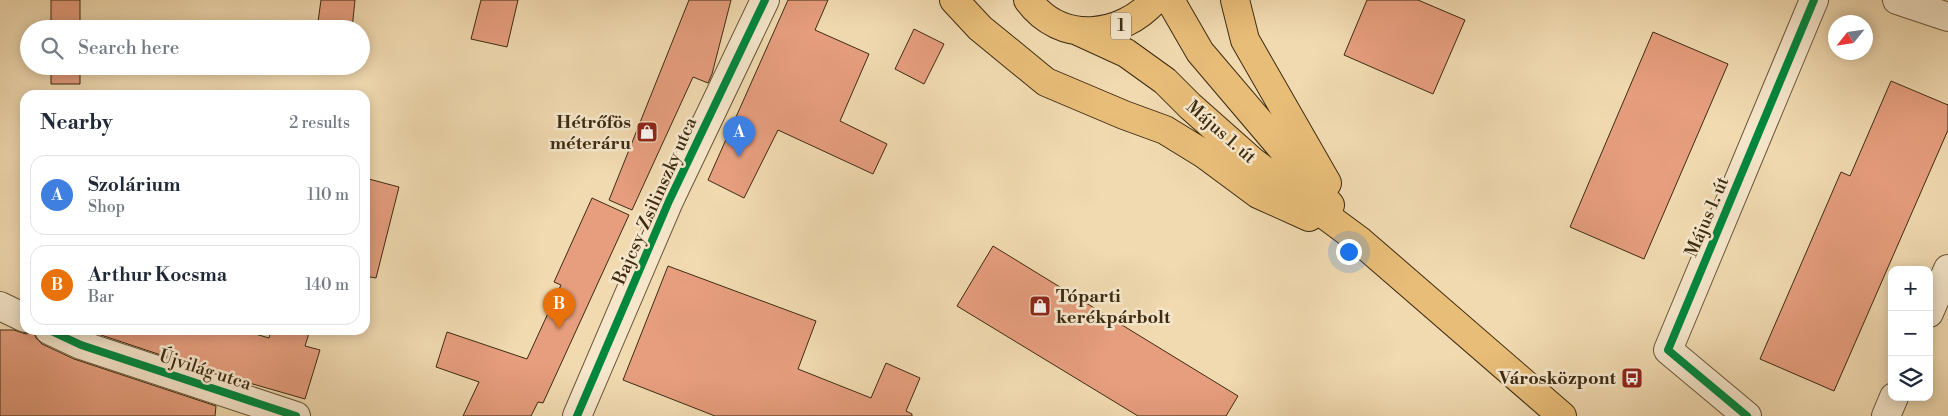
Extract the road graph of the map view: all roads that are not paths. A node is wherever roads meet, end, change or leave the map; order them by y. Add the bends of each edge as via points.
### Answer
1 (765, 0) edge
2 (954, 0) edge
3 (1028, 0) edge
4 (1156, 0) edge
5 (1170, 0) edge
6 (1235, 0) edge
7 (1814, 0) edge
8 (1897, 0) edge
9 (1948, 17) edge
10 (1078, 31) junction
11 (1360, 241) junction
12 (1948, 269) edge
13 (0, 306) edge
14 (1930, 311) edge
15 (20, 316) edge
16 (59, 335) edge
17 (1892, 401) edge
18 (296, 416) edge
19 (577, 416) edge
20 (1562, 416) edge
21 (1747, 416) edge
22 (1886, 416) edge

1 - 19 street, Bajcsy-Zsilinszky utca via 669,200
2 - 11 main road via 980,28 1046,82 1164,130 1204,154 1258,194
3 - 10 main road, 1 via 1054,23
4 - 10 main road, 1 via 1144,13 1124,25 1101,32
5 - 11 main road, Május 1. út via 1200,52
6 - 11 main road via 1245,40
7 - 21 street, Május 1. út via 1668,350
8 - 9 street
10 - 11 main road, Május 1. út via 1126,53 1165,80 1252,161
11 - 20 main road, Május 1. út
12 - 14 street
13 - 15 street
16 - 18 street, Újvilág utca via 80,345
17 - 22 street

